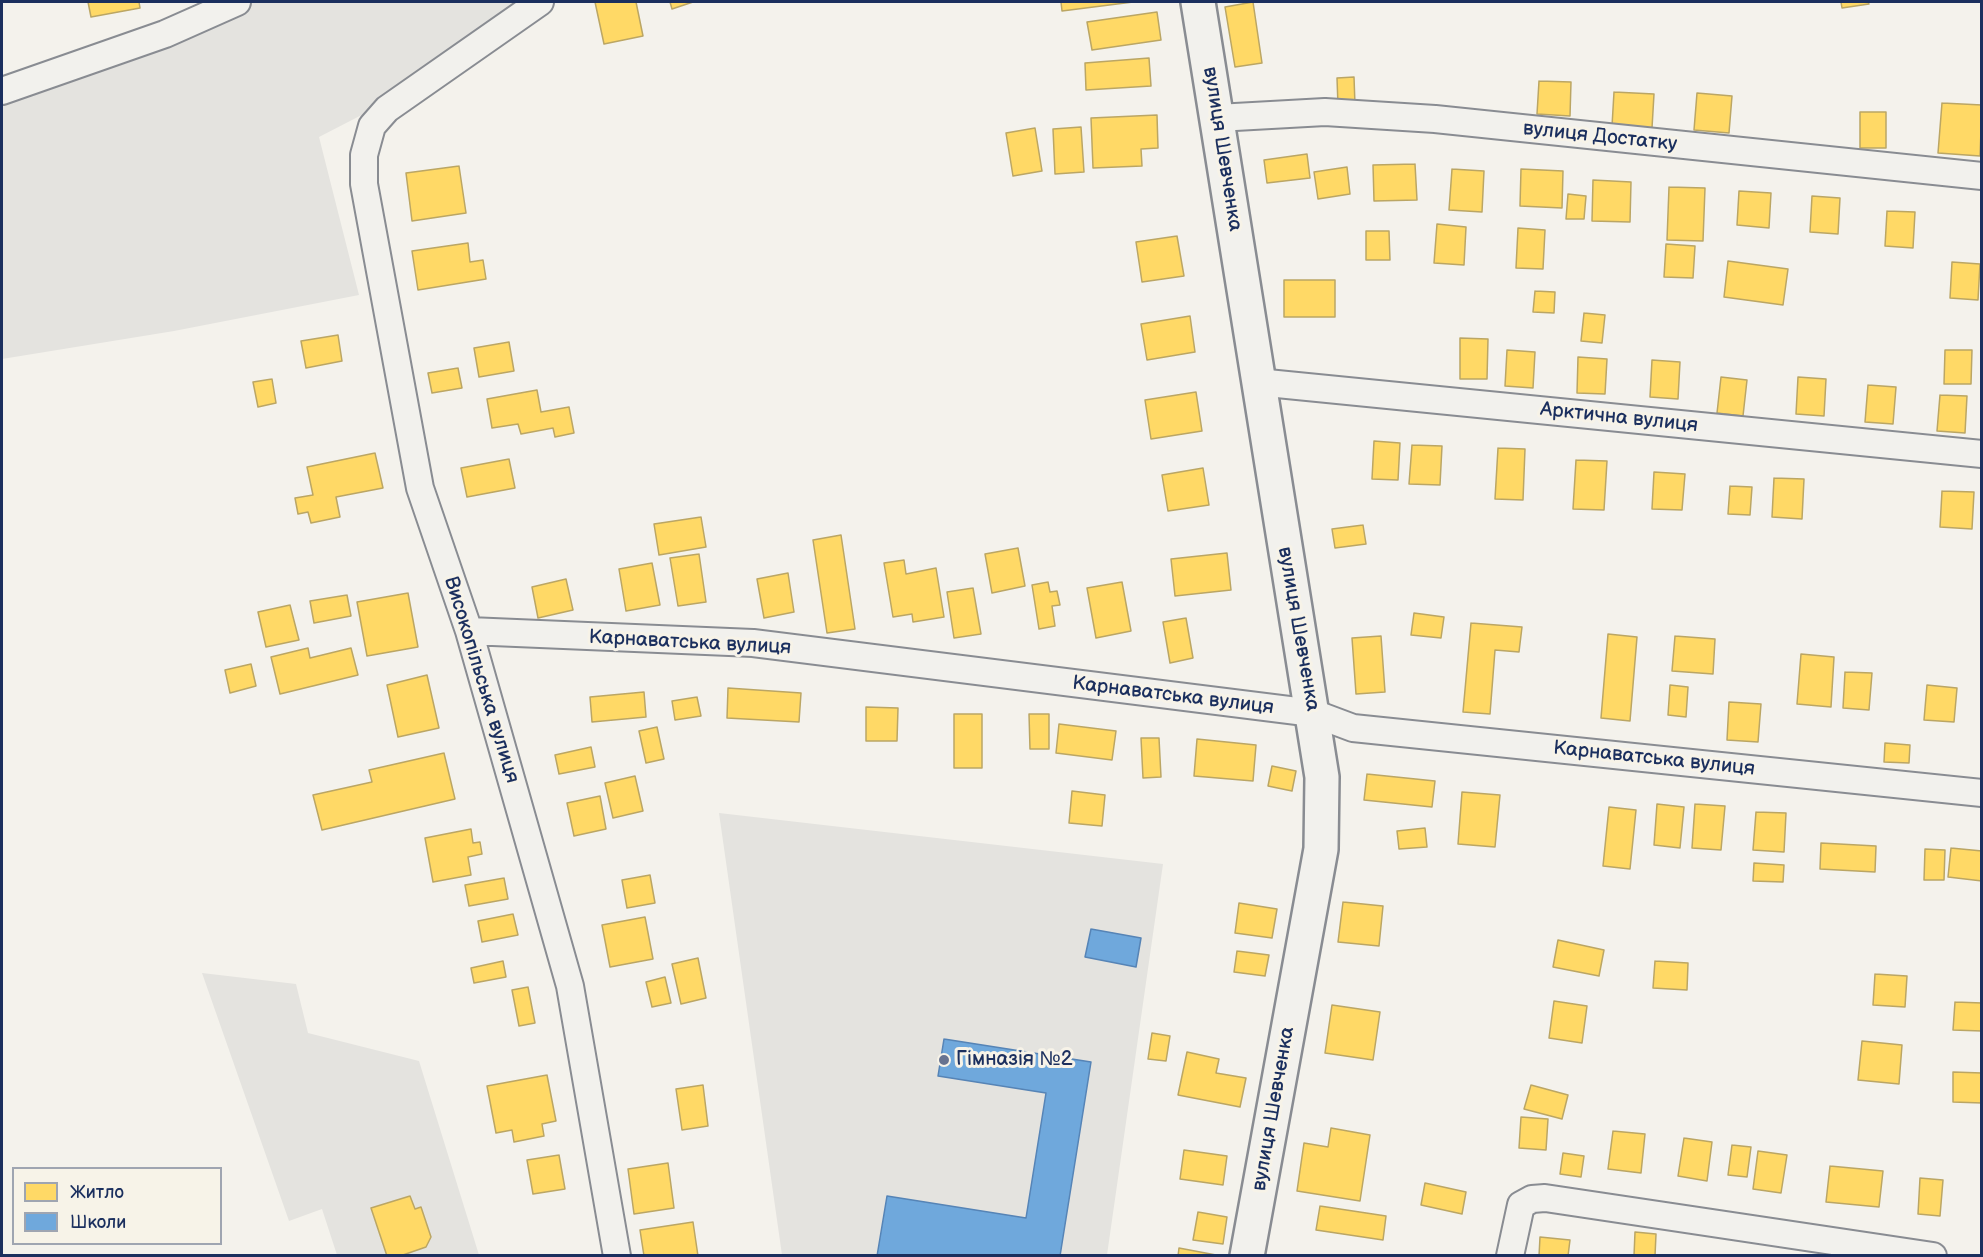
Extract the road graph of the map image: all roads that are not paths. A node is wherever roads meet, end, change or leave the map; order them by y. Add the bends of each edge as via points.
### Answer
1 (237, 2) edge
2 (540, 2) edge
3 (1198, 2) edge
4 (2, 91) edge
5 (1217, 118) junction
6 (1982, 176) edge
7 (1257, 382) junction
8 (1982, 454) edge
9 (469, 632) junction
10 (1312, 713) junction
11 (1982, 793) edge
12 (617, 1256) edge
13 (1247, 1256) edge
14 (1510, 1256) edge
15 (1933, 1256) edge

1 - 4 street via 165,34
2 - 9 street, Високопільська вулиця via 387,109 372,126 364,155 364,184 420,488
3 - 5 street, вулиця Шевченка
5 - 6 street, вулиця Достатку via 1325,112 1435,119
5 - 7 street, вулиця Шевченка
7 - 8 street, Арктична вулиця
7 - 10 street, вулиця Шевченка
9 - 10 street, Карнаватська вулиця via 753,643
9 - 12 street, Високопільська вулиця via 570,986
10 - 11 street, Карнаватська вулиця via 1353,728
10 - 13 street, вулиця Шевченка via 1322,777 1321,849
14 - 15 street via 1521,1206 1532,1198

